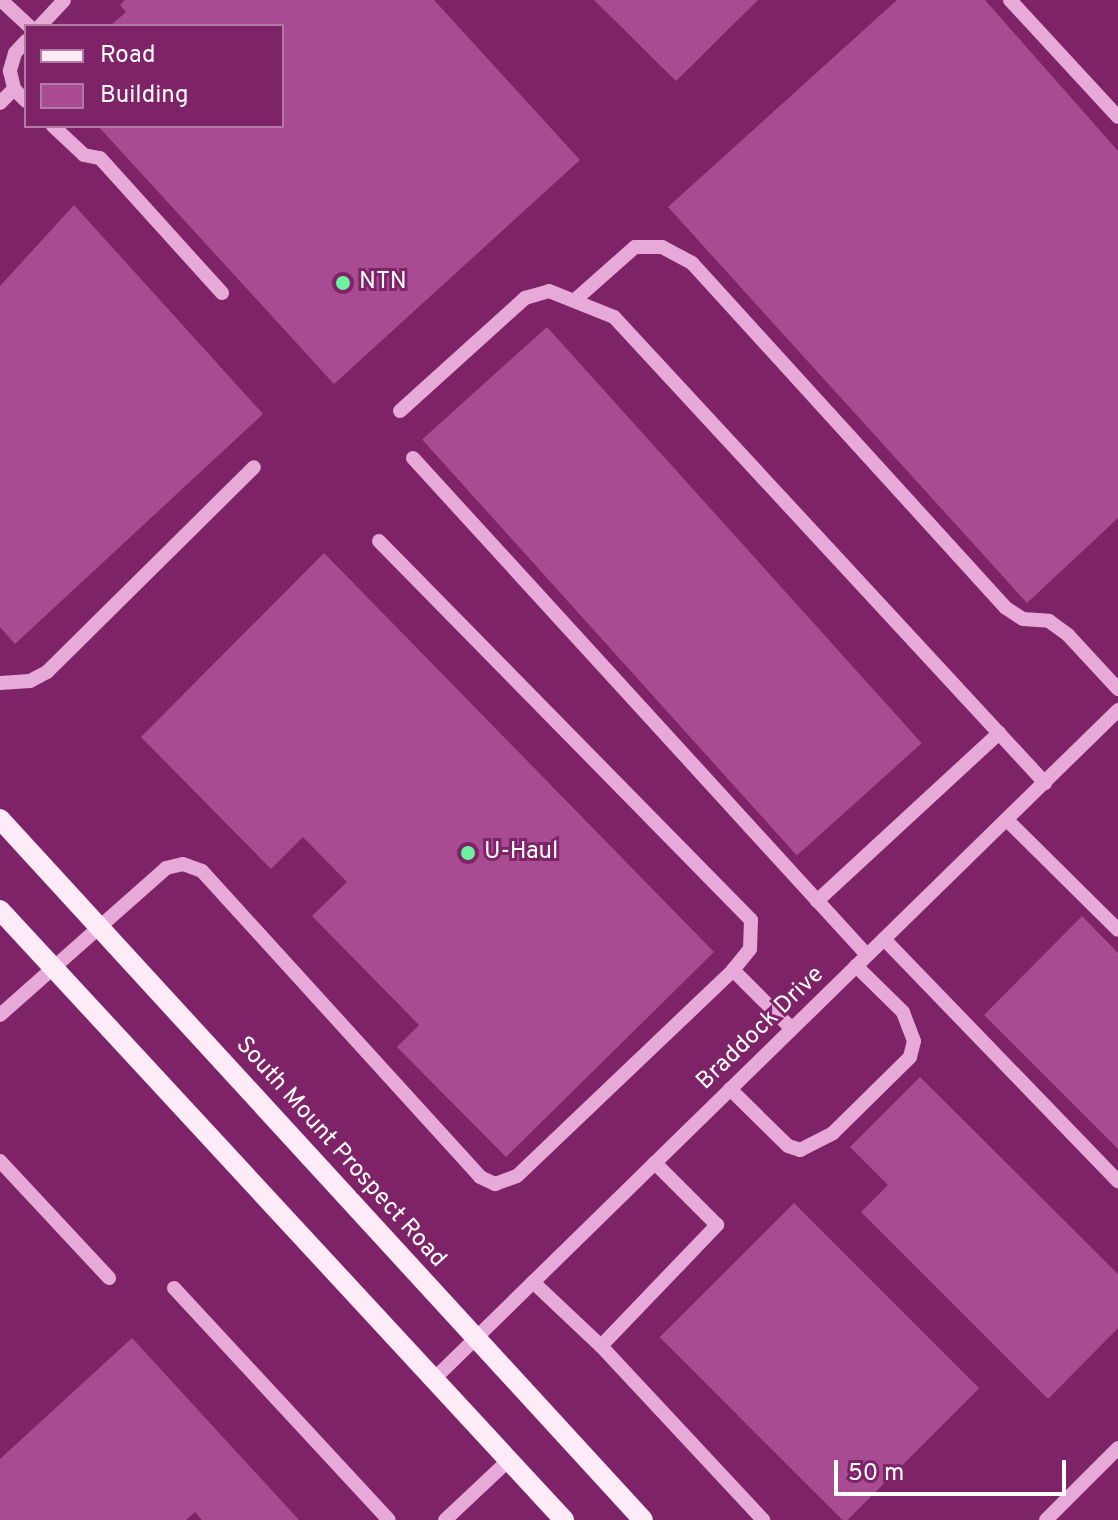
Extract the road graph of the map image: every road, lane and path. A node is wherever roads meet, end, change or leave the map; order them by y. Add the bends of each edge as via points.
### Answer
1 (1, 0) edge
2 (64, 0) edge
3 (1010, 0) edge
4 (27, 24) edge
5 (42, 24) edge
6 (24, 43) edge
7 (14, 89) junction
8 (24, 99) edge
9 (0, 103) edge
10 (1118, 117) edge
11 (55, 128) edge
12 (222, 293) dead end
13 (575, 300) junction
14 (400, 411) dead end
15 (413, 458) dead end
16 (254, 467) dead end
17 (379, 541) dead end
18 (0, 683) edge
19 (1118, 689) edge
20 (1118, 710) edge
21 (999, 733) junction
22 (1045, 783) junction
23 (0, 819) edge
24 (1007, 820) junction
25 (817, 901) junction
26 (0, 910) edge
27 (97, 924) junction
28 (1118, 930) edge
29 (884, 939) junction
30 (862, 961) junction
31 (52, 968) junction
32 (733, 970) junction
33 (0, 1015) edge
34 (792, 1029) junction
35 (730, 1089) junction
36 (0, 1161) edge
37 (655, 1163) junction
38 (1118, 1181) edge
39 (109, 1278) dead end
40 (533, 1282) junction
41 (174, 1288) dead end
42 (474, 1340) junction
43 (601, 1346) junction
44 (434, 1379) junction
45 (1118, 1448) edge
46 (509, 1460) junction
47 (389, 1520) edge
48 (445, 1520) edge
49 (564, 1520) edge
50 (643, 1520) edge
51 (763, 1520) edge
52 (1046, 1520) edge

1 - 4 street
2 - 5 street
3 - 10 street
6 - 7 street via 10,71
7 - 8 street
7 - 9 street
11 - 12 street via 84,155 100,158
13 - 14 street via 549,291 525,298
13 - 19 street via 635,247 662,247 692,263 1006,608 1023,619 1049,621
13 - 21 street via 614,317
15 - 25 street
16 - 18 street via 47,672 30,681
17 - 32 street via 751,920 750,949
20 - 22 street, Braddock Drive
21 - 22 street
21 - 25 street
22 - 24 street, Braddock Drive
23 - 27 main road, South Mount Prospect Road
24 - 28 street
24 - 29 street, Braddock Drive
25 - 30 street
26 - 31 main road
27 - 31 street
27 - 32 street via 166,868 183,864 202,871 480,1177 495,1184 517,1176
27 - 42 main road, South Mount Prospect Road
29 - 30 street, Braddock Drive
29 - 38 street
30 - 34 street, Braddock Drive
30 - 35 street via 903,1012 914,1041 910,1057 833,1133 800,1150 788,1146
31 - 33 street
31 - 44 main road
32 - 34 street
34 - 35 street, Braddock Drive
35 - 37 street, Braddock Drive
36 - 39 street
37 - 40 street, Braddock Drive
37 - 43 street via 717,1225
40 - 42 street, Braddock Drive
40 - 43 street
41 - 47 street
42 - 44 street, Braddock Drive
42 - 50 main road, South Mount Prospect Road
43 - 51 street
44 - 46 main road
45 - 52 street
46 - 48 street
46 - 49 main road

